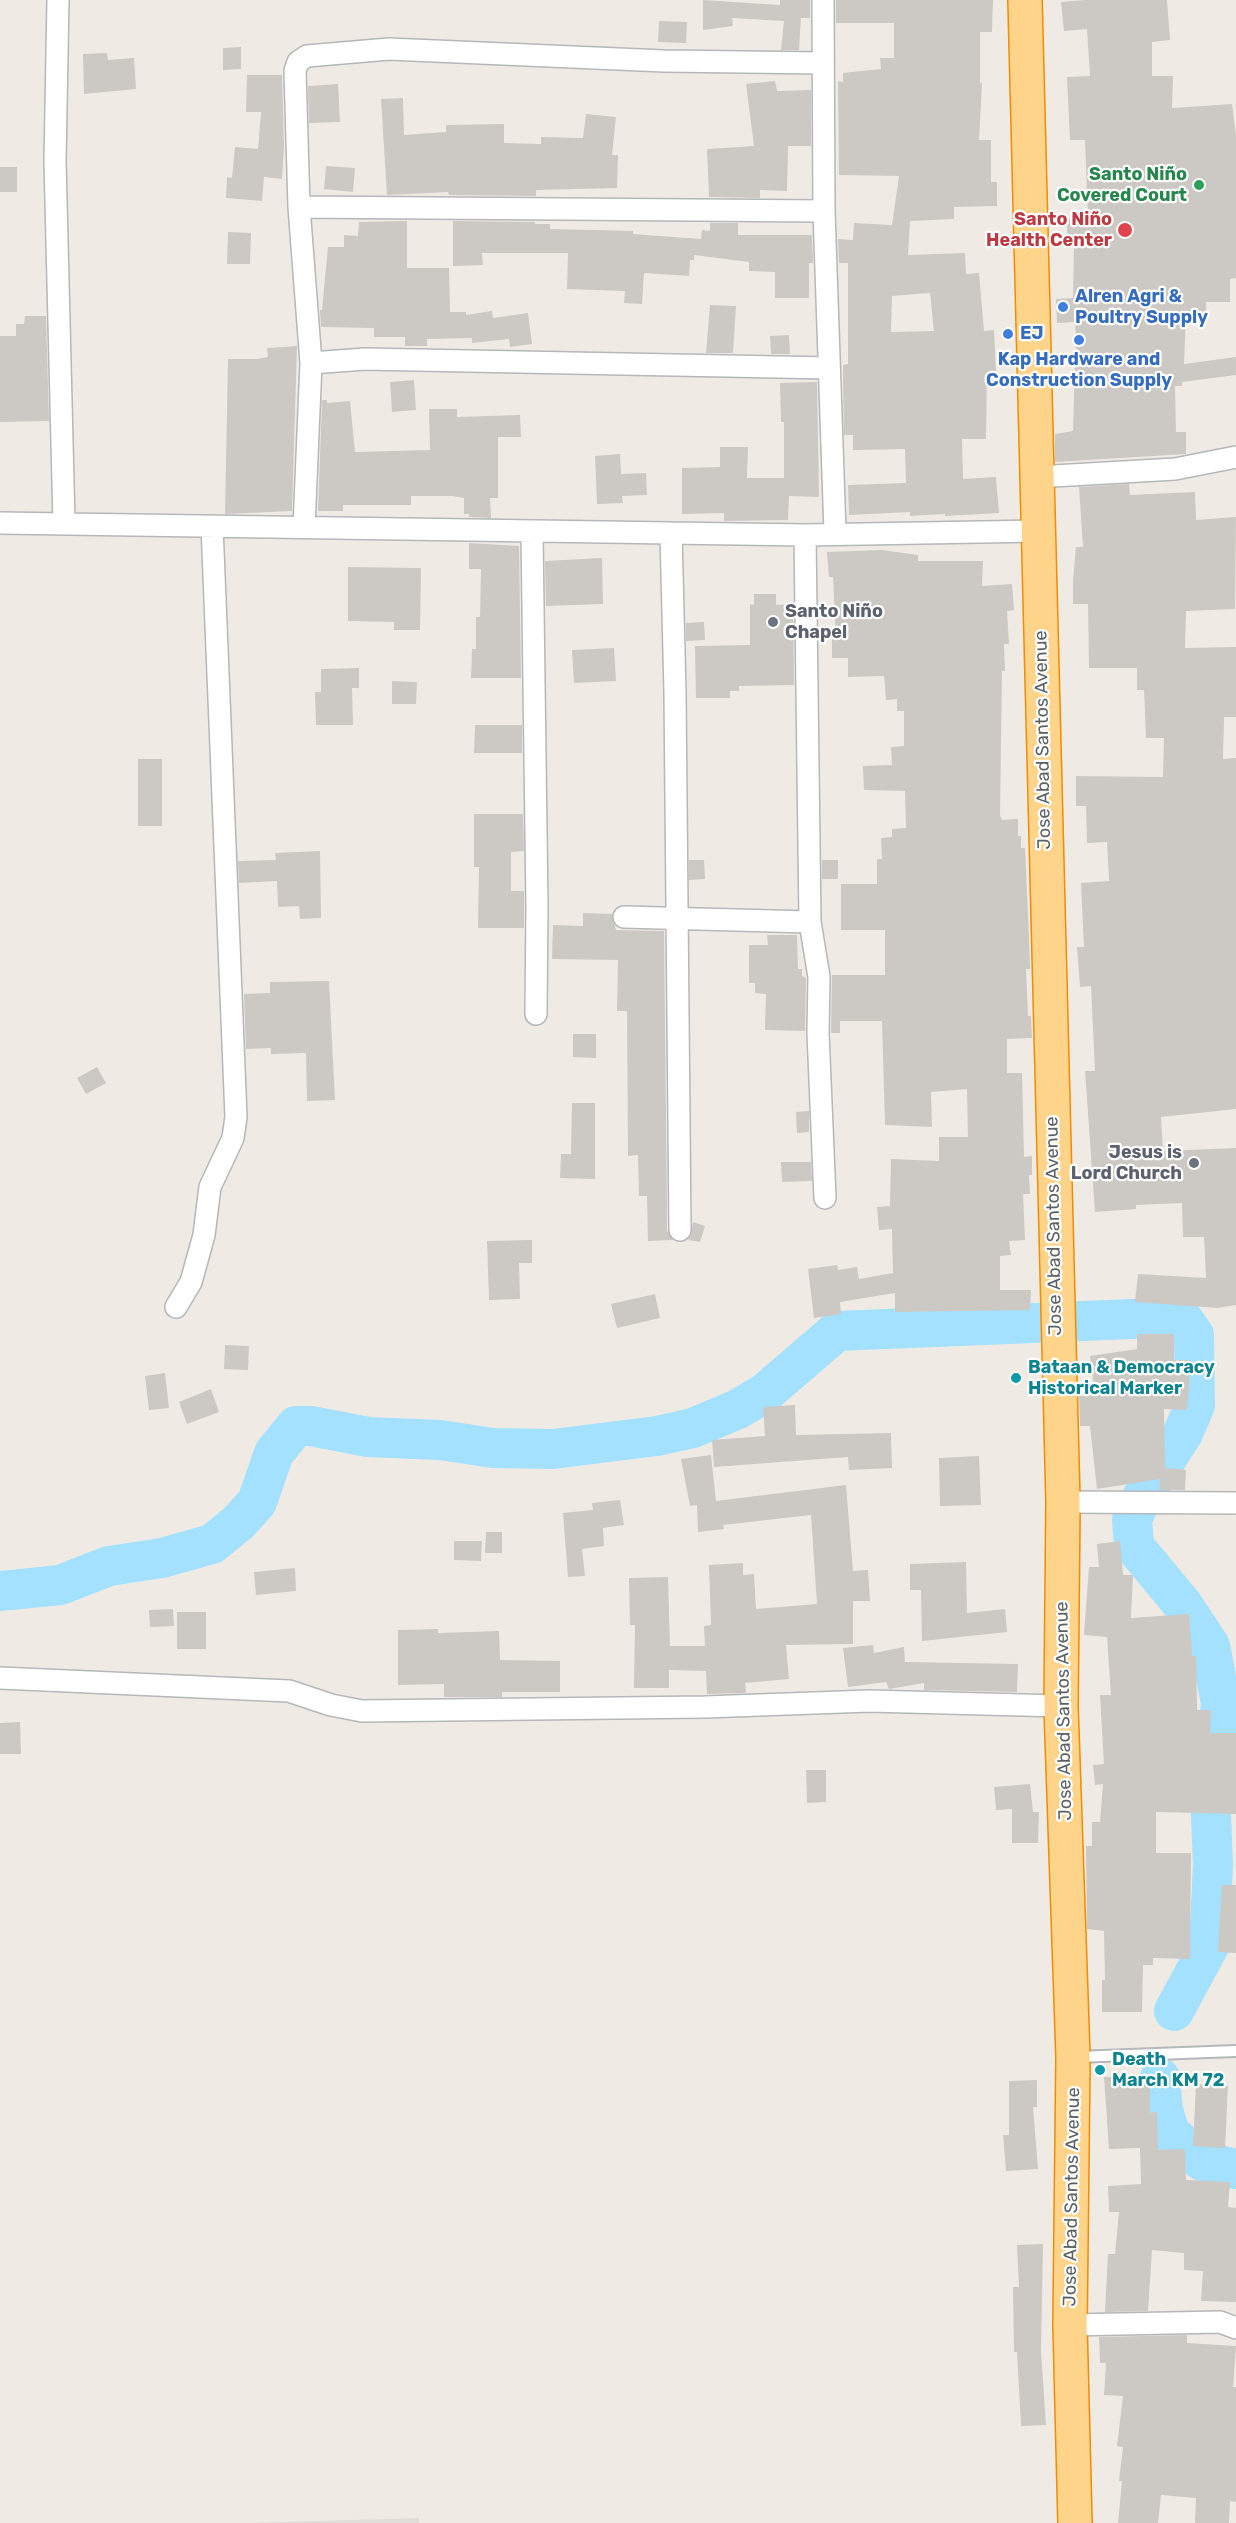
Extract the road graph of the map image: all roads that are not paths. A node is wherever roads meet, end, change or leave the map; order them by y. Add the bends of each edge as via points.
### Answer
1 (58, 0) edge
2 (823, 0) edge
3 (1025, 0) edge
4 (823, 63) junction
5 (298, 207) junction
6 (824, 211) junction
7 (311, 363) junction
8 (829, 368) junction
9 (1236, 457) edge
10 (1036, 477) junction
11 (64, 523) junction
12 (0, 524) edge
13 (212, 526) junction
14 (303, 527) junction
15 (1039, 531) junction
16 (532, 532) junction
17 (835, 532) junction
18 (671, 533) junction
19 (805, 535) junction
20 (624, 918) dead end
21 (678, 920) junction
22 (810, 922) junction
23 (536, 1014) dead end
24 (825, 1198) dead end
25 (680, 1230) dead end
26 (176, 1307) dead end
27 (1063, 1502) junction
28 (1236, 1503) edge
29 (0, 1678) edge
30 (1061, 1706) junction
31 (1236, 2050) edge
32 (1073, 2057) junction
33 (1070, 2325) junction
34 (1236, 2328) edge
35 (1075, 2523) edge

1 - 11 street via 55,161
2 - 4 street
3 - 10 highway, Jose Abad Santos Avenue
4 - 5 street via 664,61 389,49 307,56 298,62 295,71
4 - 6 street
5 - 6 street
5 - 7 street
6 - 8 street
7 - 8 street via 365,359
7 - 14 street
8 - 17 street
9 - 10 street via 1175,470
10 - 15 highway, Jose Abad Santos Avenue
11 - 12 street
11 - 13 street
13 - 14 street
13 - 26 street via 236,1117 233,1138 210,1187 204,1235 191,1282
14 - 16 street
15 - 17 street
15 - 27 highway, Jose Abad Santos Avenue
16 - 18 street
16 - 23 street
17 - 19 street
18 - 19 street
18 - 21 street
19 - 22 street
20 - 21 street
21 - 22 street
21 - 25 street
22 - 24 street via 819,977
27 - 28 street
27 - 30 highway, Jose Abad Santos Avenue
29 - 30 street via 289,1691 362,1711 869,1701
30 - 32 highway, Jose Abad Santos Avenue
31 - 32 lane
32 - 33 highway, Jose Abad Santos Avenue
33 - 34 street via 1220,2322
33 - 35 highway, Jose Abad Santos Avenue

